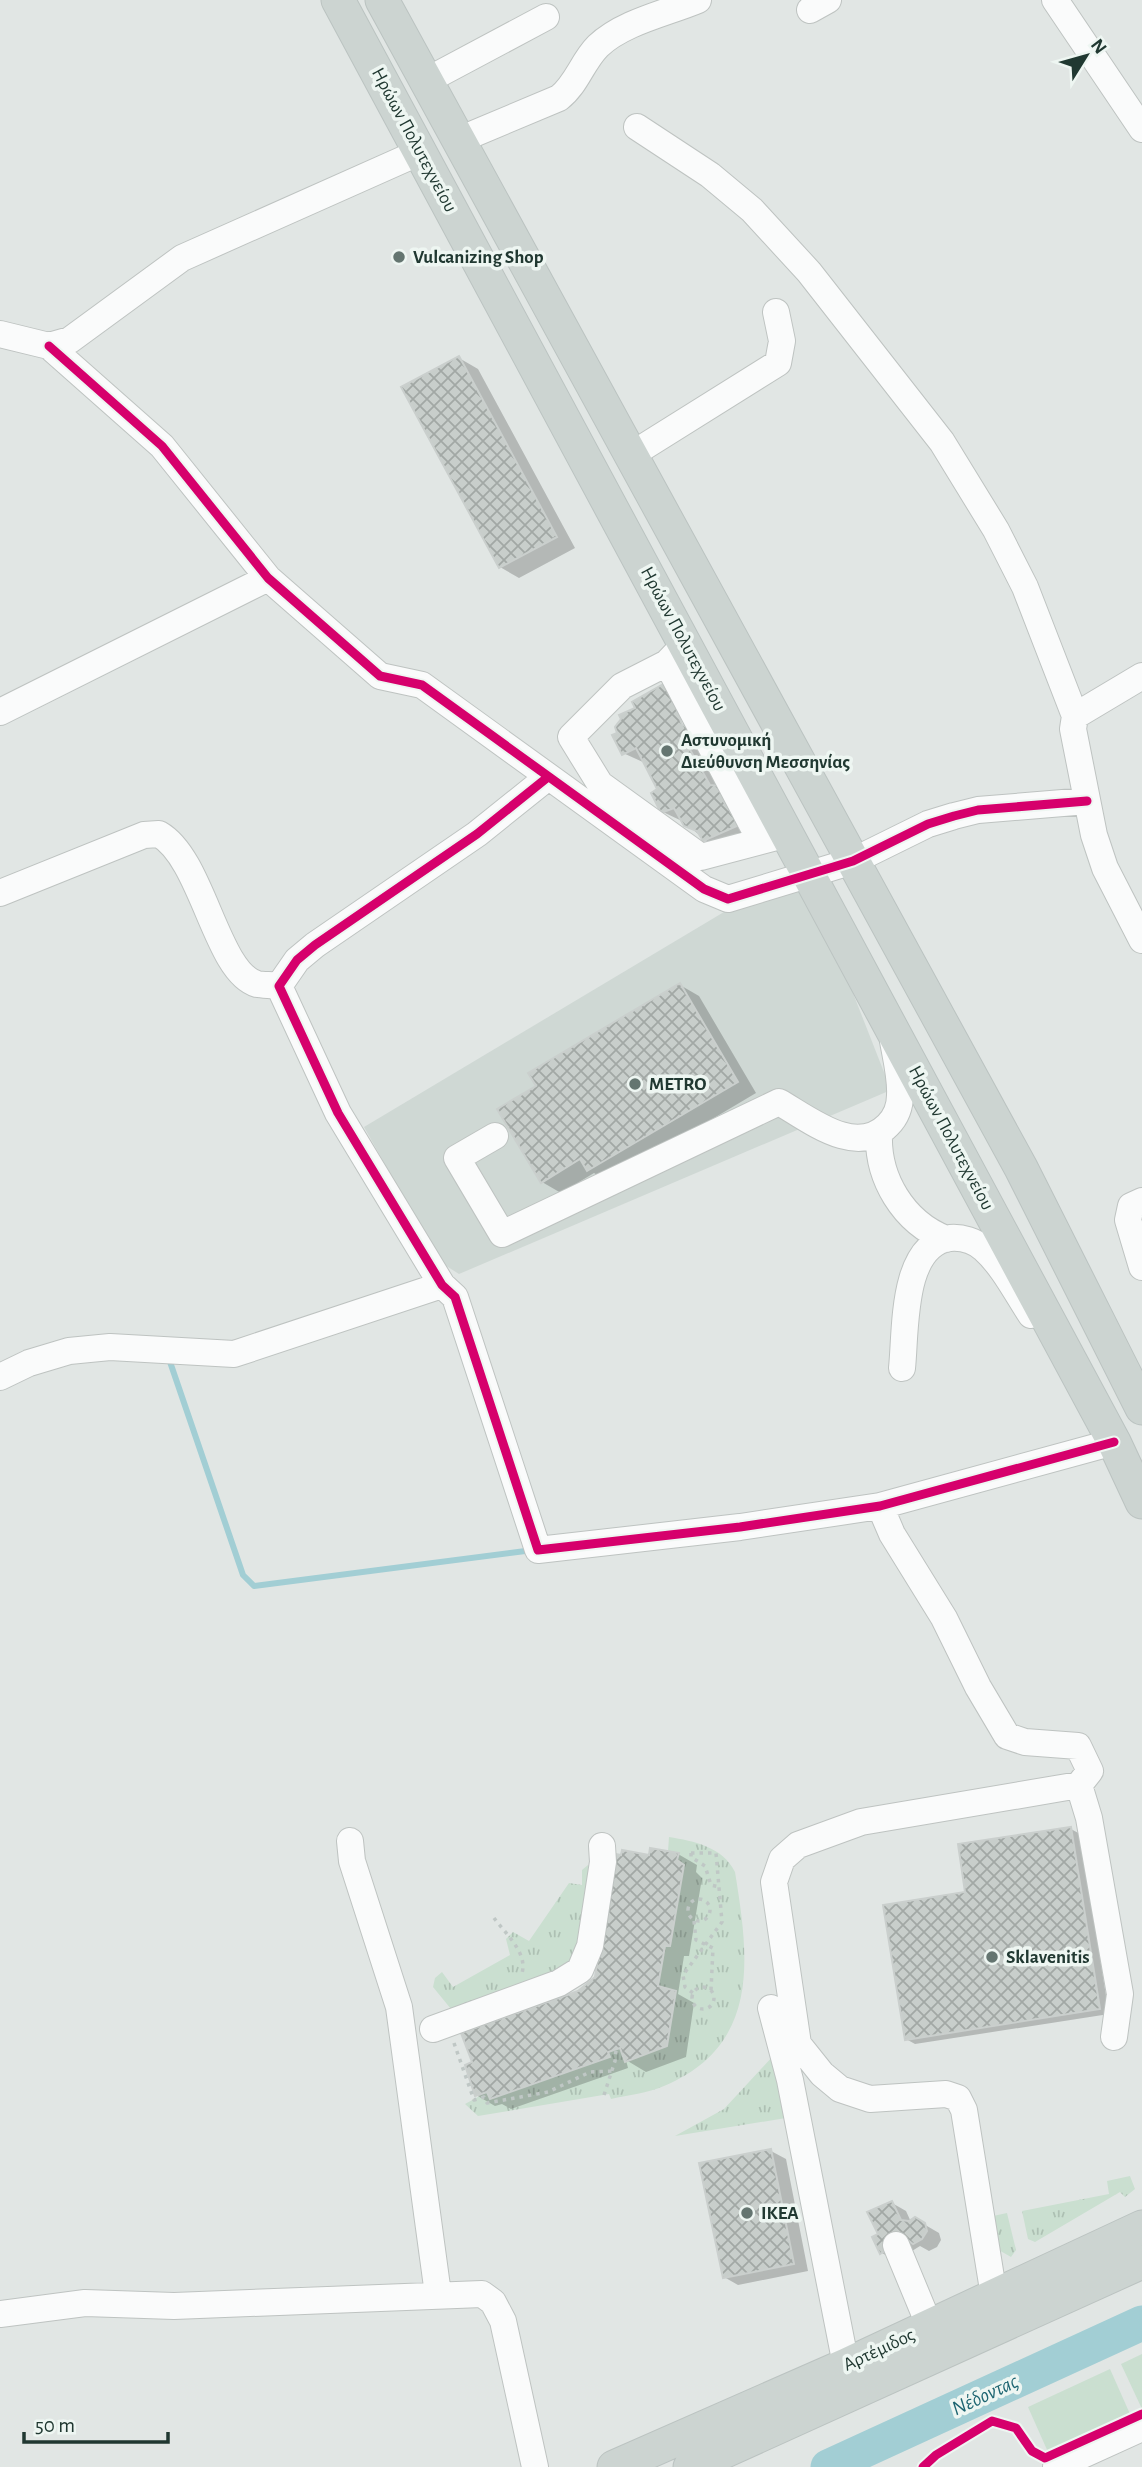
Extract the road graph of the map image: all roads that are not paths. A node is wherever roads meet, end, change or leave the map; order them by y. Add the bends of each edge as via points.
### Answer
1 (338, 0) edge
2 (382, 0) edge
3 (698, 0) edge
4 (1055, 0) edge
5 (546, 17) dead end
6 (426, 81) junction
7 (637, 127) dead end
8 (1142, 130) edge
9 (459, 140) junction
10 (420, 152) junction
11 (776, 312) dead end
12 (0, 334) edge
13 (49, 346) junction
14 (631, 455) junction
15 (268, 578) junction
16 (676, 653) junction
17 (1142, 676) edge
18 (0, 712) edge
19 (1075, 716) junction
20 (548, 777) junction
21 (1087, 802) junction
22 (774, 837) junction
23 (853, 861) junction
24 (810, 874) junction
25 (0, 893) edge
26 (1142, 940) edge
27 (279, 986) junction
28 (891, 1025) junction
29 (879, 1133) junction
30 (495, 1136) dead end
31 (1142, 1201) edge
32 (946, 1239) junction
33 (1142, 1267) edge
34 (442, 1284) junction
35 (902, 1368) dead end
36 (0, 1377) edge
37 (1093, 1405) junction
38 (1142, 1408) edge
39 (1114, 1442) junction
40 (1142, 1502) edge
41 (880, 1506) junction
42 (1079, 1785) junction
43 (350, 1841) dead end
44 (602, 1846) dead end
45 (771, 2008) dead end
46 (441, 2027) road end
47 (1114, 2037) dead end
48 (1142, 2227) edge
49 (896, 2245) dead end
50 (1142, 2262) edge
51 (438, 2294) junction
52 (994, 2296) junction
53 (0, 2314) edge
54 (930, 2327) junction
55 (846, 2365) junction
56 (1142, 2428) edge
57 (535, 2467) edge
58 (614, 2467) edge
59 (690, 2467) edge
60 (1056, 2467) edge

1 - 10 main road, Ηρώων Πολυτεχνείου
2 - 6 main road, Ηρώων Πολυτεχνείου
3 - 9 street via 601,43 570,90 559,98
4 - 8 street
5 - 6 street
6 - 9 main road, Ηρώων Πολυτεχνείου
7 - 19 street via 710,175 752,210 809,272 942,442 996,530 1024,587
9 - 14 main road, Ηρώων Πολυτεχνείου
10 - 13 street via 182,257 94,325
10 - 16 main road, Ηρώων Πολυτεχνείου
11 - 14 street via 782,341 778,363
12 - 13 street
13 - 15 street via 162,446
14 - 23 main road, Ηρώων Πολυτεχνείου
15 - 18 street
15 - 20 street via 380,676 422,685
16 - 22 main road, Ηρώων Πολυτεχνείου
16 - 22 street via 622,686 571,737 600,784 701,857
17 - 19 street
19 - 21 street via 1073,729
20 - 24 street via 688,879 728,899
20 - 27 street via 477,834 315,945
21 - 23 street via 978,810 928,824
21 - 26 street via 1105,868
22 - 24 main road, Ηρώων Πολυτεχνείου
23 - 24 street
23 - 38 main road, Ηρώων Πολυτεχνείου via 1021,1168
24 - 28 main road, Ηρώων Πολυτεχνείου
25 - 27 street via 144,835 159,834 180,851 240,971 254,983
27 - 34 street via 338,1113
28 - 29 street via 900,1103
28 - 37 main road, Ηρώων Πολυτεχνείου
29 - 30 street via 845,1137 779,1102 502,1234 457,1158
29 - 32 street via 883,1170 893,1193 914,1219
31 - 33 street via 1128,1212
32 - 35 street via 924,1251 914,1267
32 - 37 street via 965,1239 988,1253
34 - 36 street via 234,1354 110,1347 69,1351
34 - 41 street via 455,1297 538,1550
37 - 39 main road, Ηρώων Πολυτεχνείου
39 - 40 main road, Ηρώων Πολυτεχνείου
39 - 41 street
41 - 42 street via 892,1535 944,1618 1007,1736 1078,1746 1090,1771
42 - 47 street via 1089,1818 1119,1993
42 - 52 street via 861,1822 798,1846 782,1859 774,1882 798,2044 822,2074 840,2089 870,2099 946,2094 958,2098 964,2110
43 - 51 street via 352,1861 399,2007
44 - 46 street via 602,1871 584,1965 567,1979
45 - 55 street via 790,2080
48 - 52 main road, Αρτέμιδος
49 - 54 street
50 - 59 main road, Αρτέμιδος
51 - 53 street via 174,2306 85,2303
51 - 57 street via 482,2294 499,2311
52 - 54 main road, Αρτέμιδος
54 - 55 main road, Αρτέμιδος
55 - 58 main road, Αρτέμιδος
56 - 60 street

